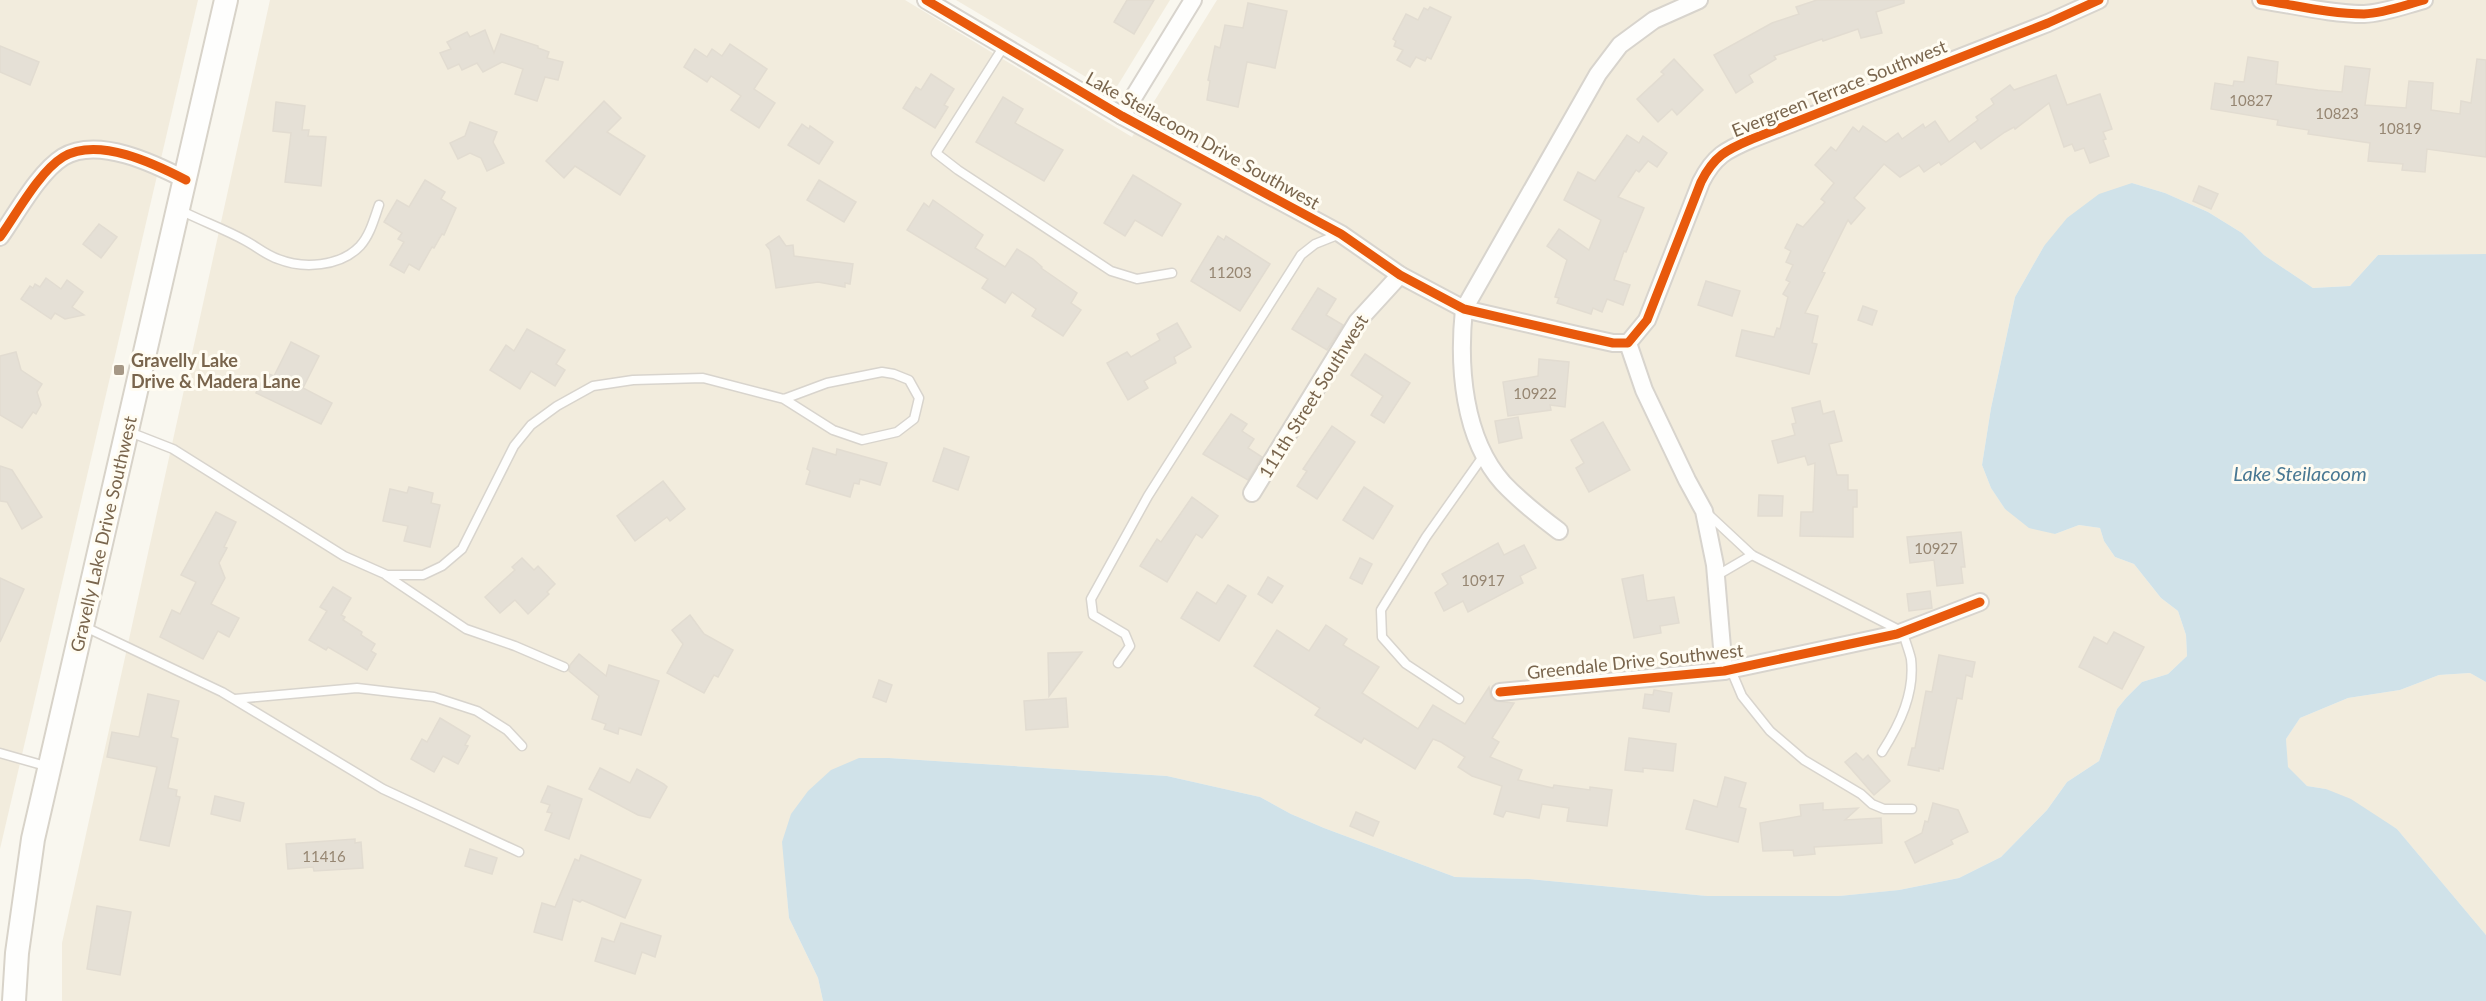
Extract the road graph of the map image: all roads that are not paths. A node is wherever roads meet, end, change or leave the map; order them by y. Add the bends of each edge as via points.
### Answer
1 (226, 0) edge
2 (926, 0) edge
3 (1193, 0) edge
4 (1700, 0) edge
5 (2099, 0) edge
6 (2261, 0) edge
7 (2424, 0) edge
8 (1004, 46) junction
9 (1122, 116) junction
10 (186, 180) junction
11 (379, 205) dead end
12 (179, 210) junction
13 (1341, 234) junction
14 (0, 237) edge
15 (1172, 273) dead end
16 (1400, 275) junction
17 (1464, 309) junction
18 (1628, 343) junction
19 (784, 399) junction
20 (127, 431) junction
21 (1484, 455) junction
22 (1252, 493) dead end
23 (1704, 511) junction
24 (1558, 531) dead end
25 (1752, 555) junction
26 (387, 575) junction
27 (1715, 576) junction
28 (1980, 602) dead end
29 (82, 626) junction
30 (1903, 632) junction
31 (1118, 663) dead end
32 (564, 667) dead end
33 (1728, 670) junction
34 (1500, 692) dead end
35 (234, 699) junction
36 (1459, 699) dead end
37 (522, 746) dead end
38 (1882, 752) dead end
39 (0, 753) edge
40 (50, 768) junction
41 (1912, 809) dead end
42 (519, 852) dead end
43 (14, 1001) edge

1 - 10 main road, Gravelly Lake Drive Southwest
2 - 8 street, Lake Steilacoom Drive Southwest
3 - 9 street
4 - 17 street via 1654,20 1620,45 1598,74
5 - 18 street, Evergreen Terrace Southwest via 1752,138 1718,156 1701,182 1647,320
6 - 7 street via 2365,14
8 - 9 street, Lake Steilacoom Drive Southwest
8 - 15 lane via 936,153 1111,271 1137,279
9 - 13 street, Lake Steilacoom Drive Southwest
10 - 12 main road, Gravelly Lake Drive Southwest
10 - 14 street via 131,156 96,151 65,156 39,182
11 - 12 lane via 360,246 348,256 313,265 279,260 246,240
12 - 20 main road, Gravelly Lake Drive Southwest
13 - 16 street, Lake Steilacoom Drive Southwest
13 - 31 lane via 1315,244 1301,255 1148,496 1091,599 1093,615 1125,634 1130,646
16 - 17 street, Lake Steilacoom Drive Southwest
16 - 22 street, 111th Street Southwest via 1357,322
17 - 18 street, Lake Steilacoom Drive Southwest via 1613,343
17 - 21 street via 1460,342 1469,414
18 - 23 street via 1644,390
19 - 19 lane via 827,383 882,372 909,381 919,398 914,419 897,432 862,440 833,430
19 - 26 lane via 703,378 633,380 593,386 531,425 514,446 462,549 442,566 423,575
20 - 26 lane via 173,449 344,556
20 - 29 main road, Gravelly Lake Drive Southwest
21 - 24 street via 1502,482
21 - 36 lane via 1381,610 1382,637 1406,663
23 - 25 lane
23 - 27 street
25 - 27 lane
25 - 30 lane
26 - 32 lane via 466,629
27 - 33 street
28 - 30 street, Greendale Drive Southwest
29 - 35 lane
29 - 40 main road, Gravelly Lake Drive Southwest
30 - 33 street, Greendale Drive Southwest
30 - 38 lane via 1911,659 1906,705
33 - 34 street, Greendale Drive Southwest
33 - 41 lane via 1742,696 1770,731 1804,760 1872,804 1884,809
35 - 37 lane via 357,688 434,697 477,711 507,730
35 - 42 lane via 383,789
39 - 40 lane
40 - 43 main road, Gravelly Lake Drive Southwest via 33,839

